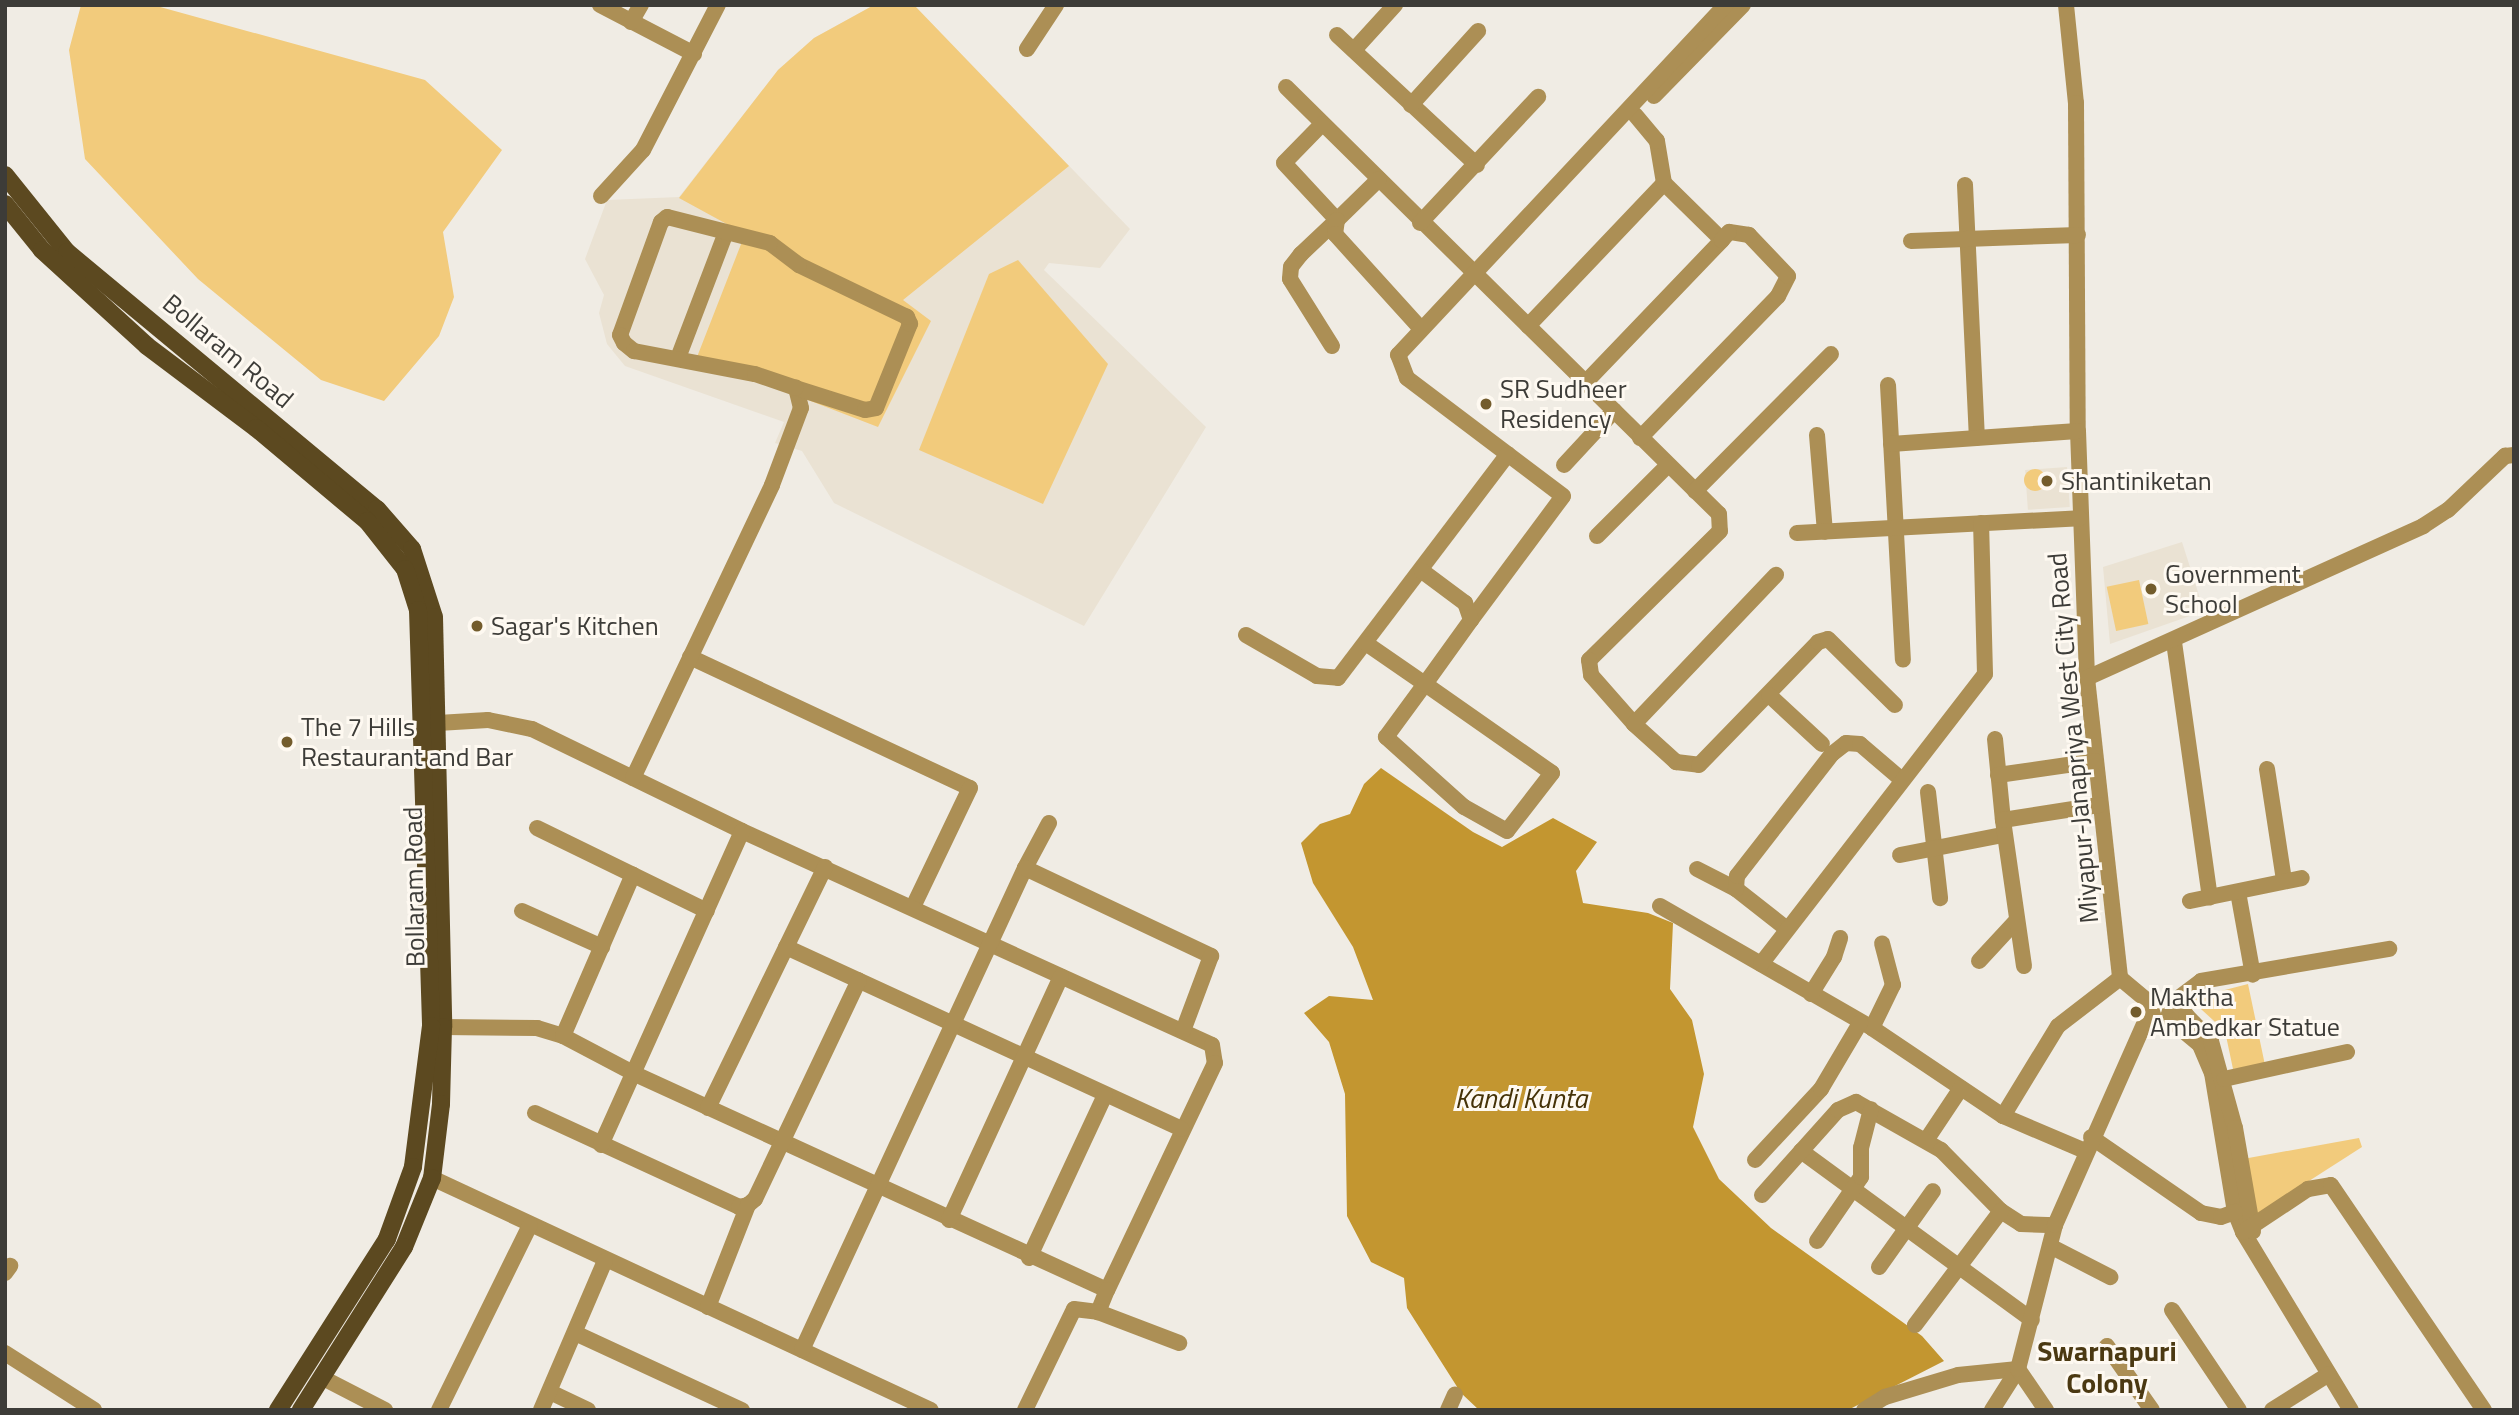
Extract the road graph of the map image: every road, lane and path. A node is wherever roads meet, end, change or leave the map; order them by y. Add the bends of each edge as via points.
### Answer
1 (600, 5) edge
2 (641, 5) edge
3 (718, 5) edge
4 (1056, 5) edge
5 (1395, 5) edge
6 (1727, 5) edge
7 (1743, 5) edge
8 (2066, 5) edge
9 (632, 22) junction
10 (1478, 31) dead end
11 (1337, 34) dead end
12 (1027, 49) dead end
13 (1354, 50) junction
14 (694, 54) junction
15 (1286, 87) dead end
16 (1538, 97) dead end
17 (1412, 105) junction
18 (1635, 115) junction
19 (1322, 124) junction
20 (1477, 165) junction
21 (5, 175) edge
22 (1379, 179) junction
23 (1664, 183) junction
24 (1965, 185) dead end
25 (601, 196) dead end
26 (5, 204) edge
27 (1337, 220) junction
28 (1420, 223) junction
29 (725, 235) junction
30 (2078, 235) junction
31 (1967, 239) junction
32 (1722, 240) junction
33 (1911, 241) dead end
34 (1477, 275) junction
35 (1528, 326) junction
36 (1421, 329) junction
37 (1332, 346) dead end
38 (1831, 354) dead end
39 (678, 358) junction
40 (1585, 383) junction
41 (1888, 385) dead end
42 (796, 387) junction
43 (1614, 411) junction
44 (2078, 431) junction
45 (1817, 435) dead end
46 (1640, 438) junction
47 (1977, 438) junction
48 (1891, 444) junction
49 (1507, 454) junction
50 (2514, 455) edge
51 (1564, 465) dead end
52 (1668, 465) junction
53 (1695, 491) junction
54 (2080, 518) junction
55 (1981, 523) junction
56 (1896, 528) junction
57 (1825, 532) junction
58 (1797, 533) dead end
59 (1597, 537) dead end
60 (1422, 571) junction
61 (1776, 575) dead end
62 (1471, 620) junction
63 (1246, 635) dead end
64 (2174, 642) junction
65 (1367, 644) junction
66 (690, 657) junction
67 (1903, 660) dead end
68 (2087, 678) junction
69 (1425, 684) junction
70 (1769, 695) junction
71 (1895, 705) dead end
72 (438, 723) junction
73 (1634, 724) junction
74 (1995, 739) dead end
75 (1822, 744) dead end
76 (2095, 761) junction
77 (2267, 769) dead end
78 (1998, 775) junction
79 (633, 778) junction
80 (1902, 780) junction
81 (1927, 792) dead end
82 (2099, 805) junction
83 (1049, 822) dead end
84 (537, 828) dead end
85 (2003, 828) junction
86 (742, 831) junction
87 (1933, 848) junction
88 (1900, 856) dead end
89 (825, 867) junction
90 (1026, 868) junction
91 (1697, 869) dead end
92 (633, 874) junction
93 (2302, 878) dead end
94 (2284, 880) junction
95 (433, 881) junction
96 (1736, 889) junction
97 (2238, 892) junction
98 (2210, 897) junction
99 (1940, 898) dead end
100 (2190, 901) dead end
101 (1660, 906) dead end
102 (913, 907) junction
103 (522, 911) dead end
104 (707, 911) junction
105 (2017, 920) junction
106 (1787, 929) junction
107 (1840, 938) dead end
108 (990, 942) junction
109 (1882, 943) dead end
110 (602, 947) junction
111 (786, 947) junction
112 (2389, 949) dead end
113 (1979, 961) dead end
114 (1761, 964) junction
115 (2024, 966) dead end
116 (2253, 975) junction
117 (1061, 976) junction
118 (2120, 978) junction
119 (859, 980) junction
120 (1811, 994) junction
121 (2153, 1004) junction
122 (952, 1022) junction
123 (1866, 1026) junction
124 (443, 1027) junction
125 (1183, 1031) junction
126 (563, 1036) junction
127 (2347, 1052) dead end
128 (1024, 1056) junction
129 (635, 1074) junction
130 (2224, 1079) junction
131 (1961, 1088) junction
132 (1105, 1095) junction
133 (708, 1108) junction
134 (1871, 1109) junction
135 (535, 1113) dead end
136 (2003, 1116) junction
137 (1181, 1129) junction
138 (1927, 1139) junction
139 (782, 1143) junction
140 (2088, 1144) junction
141 (601, 1145) junction
142 (1801, 1151) junction
143 (1755, 1160) dead end
144 (432, 1178) junction
145 (876, 1187) junction
146 (1855, 1191) junction
147 (1933, 1191) dead end
148 (1762, 1195) dead end
149 (748, 1205) junction
150 (2001, 1211) junction
151 (2235, 1212) junction
152 (949, 1220) junction
153 (530, 1225) junction
154 (2055, 1225) junction
155 (1907, 1228) junction
156 (2247, 1230) junction
157 (1816, 1241) dead end
158 (2050, 1246) junction
159 (1029, 1258) junction
160 (605, 1261) junction
161 (1879, 1267) dead end
162 (1957, 1268) junction
163 (2110, 1277) dead end
164 (1107, 1290) junction
165 (708, 1307) junction
166 (2172, 1310) dead end
167 (1098, 1312) junction
168 (2032, 1320) junction
169 (1914, 1325) dead end
170 (575, 1333) junction
171 (1179, 1343) dead end
172 (2108, 1346) dead end
173 (802, 1350) junction
174 (5, 1353) edge
175 (2018, 1369) junction
176 (2329, 1374) junction
177 (323, 1378) junction
178 (550, 1392) junction
179 (1455, 1394) dead end
180 (1891, 1403) edge
181 (913, 1406) edge
182 (2477, 1408) edge
183 (93, 1410) edge
184 (278, 1410) edge
185 (301, 1410) edge
186 (385, 1410) edge
187 (439, 1410) edge
188 (541, 1410) edge
189 (588, 1410) edge
190 (742, 1410) edge
191 (931, 1410) edge
192 (1025, 1410) edge
193 (1448, 1410) edge
194 (1864, 1410) edge
195 (1993, 1410) edge
196 (2046, 1410) edge
197 (2152, 1410) edge
198 (2239, 1410) edge
199 (2272, 1410) edge
200 (2351, 1410) edge
201 (2360, 1410) edge

1 - 9 street
2 - 9 street
3 - 14 street
4 - 12 street
5 - 13 street
6 - 34 street
7 - 18 street
8 - 30 street, Miyapur-Janapriya West City Road via 2076,103
9 - 14 street
10 - 17 street
11 - 13 street
13 - 17 street
14 - 25 street via 643,149
15 - 19 street
16 - 20 street
17 - 20 street
18 - 23 street via 1657,141
18 - 34 street
19 - 22 street
19 - 27 street via 1284,163
20 - 28 street
21 - 72 main road, Bollaram Road via 67,252 377,509 412,549 434,617
22 - 27 street
22 - 28 street
23 - 32 street
23 - 35 street
24 - 31 street
26 - 95 main road, Bollaram Road via 42,250 83,289 146,346 257,428 367,521 405,569 418,610
27 - 36 street via 1335,234 1342,246
27 - 37 street via 1296,260 1290,279
28 - 34 street
29 - 39 street
29 - 39 street via 687,220 667,217 661,222 620,335 634,351
29 - 42 street via 770,243 799,265 907,317 910,324 876,408 864,410
30 - 31 street
30 - 44 street, Miyapur-Janapriya West City Road
31 - 33 street
31 - 47 street
32 - 40 street
32 - 46 street via 1729,232 1749,235 1788,276 1778,296
34 - 35 street
34 - 36 street
35 - 40 street
36 - 49 street via 1398,355 1399,368
38 - 53 street
39 - 42 street
40 - 43 street
41 - 48 street
42 - 66 street via 801,408 772,485
43 - 46 street
43 - 51 street
44 - 47 street
44 - 54 street, Miyapur-Janapriya West City Road
45 - 57 street
46 - 52 street
47 - 48 street
48 - 56 street
49 - 60 street
49 - 62 street via 1563,496
50 - 64 street via 2505,456 2448,510 2423,526
52 - 53 street
52 - 59 street
53 - 73 street via 1719,514 1720,531 1589,660 1591,675
54 - 55 street
54 - 68 street, Miyapur-Janapriya West City Road
55 - 56 street
55 - 80 street via 1985,674
56 - 57 street
56 - 67 street
57 - 58 street
60 - 62 street via 1465,603
60 - 65 street
61 - 73 street
62 - 69 street
63 - 65 street via 1327,679 1347,671
64 - 68 street
64 - 98 street
65 - 69 street
66 - 79 street
66 - 102 street via 970,788
68 - 76 street, Miyapur-Janapriya West City Road
69 - 69 street via 1386,737 1464,807 1507,831 1552,774
70 - 71 street via 1818,642 1828,639
70 - 73 street via 1699,765 1676,762
70 - 75 street
72 - 79 street via 488,720 532,729
72 - 95 main road, Bollaram Road
74 - 78 street
76 - 78 street
76 - 82 street, Miyapur-Janapriya West City Road
77 - 94 street
78 - 85 street
79 - 86 street
80 - 96 street via 1860,744 1846,743 1832,754 1737,876
80 - 106 street
81 - 87 street
82 - 85 street
82 - 118 street, Miyapur-Janapriya West City Road
83 - 90 street
84 - 92 street
85 - 87 street
85 - 105 street
86 - 89 street
86 - 104 street
87 - 88 street
87 - 99 street
89 - 102 street
89 - 111 street
90 - 108 street
90 - 125 street via 1211,956
91 - 96 street
92 - 104 street
92 - 110 street
93 - 94 street
94 - 97 street
95 - 124 main road, Bollaram Road
95 - 184 main road, Bollaram Road via 431,1026 409,1188 387,1239
96 - 106 street
97 - 98 street
97 - 116 street
98 - 100 street
101 - 114 street
102 - 108 street
103 - 110 street
104 - 129 street
105 - 113 street
105 - 115 street
106 - 114 street
107 - 120 street
108 - 117 street
108 - 122 street
109 - 123 street via 1893,985
110 - 126 street
111 - 119 street
111 - 133 street
112 - 116 street
114 - 120 street
116 - 121 street via 2201,981
117 - 125 street
117 - 128 street
118 - 121 street
118 - 136 street via 2058,1026
119 - 122 street
119 - 139 street
120 - 123 street
121 - 130 street via 2200,1026 2211,1041
121 - 140 street
121 - 151 street via 2200,1045 2212,1073
122 - 128 street
122 - 145 street
123 - 131 street
123 - 143 street via 1821,1089
124 - 126 street via 537,1028
124 - 144 main road, Bollaram Road via 441,1104
125 - 137 street via 1212,1045 1216,1053
126 - 129 street
127 - 130 street
128 - 132 street
128 - 152 street
129 - 133 street
129 - 141 street
130 - 156 street
131 - 136 street
131 - 138 street
132 - 137 street
132 - 159 street
133 - 139 street
134 - 138 street
134 - 142 street via 1846,1103
134 - 146 street
135 - 141 street
136 - 140 street
137 - 164 street
138 - 150 street
139 - 145 street
139 - 149 street
140 - 151 street via 2201,1213 2221,1217
140 - 154 street
141 - 149 street via 739,1207
142 - 146 street
142 - 148 street
144 - 153 street
144 - 177 main road, Bollaram Road via 404,1247
145 - 152 street
145 - 173 street
146 - 155 street
146 - 157 street
147 - 155 street
149 - 165 street
150 - 154 street via 2031,1227
150 - 162 street
151 - 156 street
152 - 159 street
153 - 160 street
153 - 187 street
154 - 158 street
155 - 161 street
155 - 162 street
156 - 176 street
156 - 182 street via 2308,1189 2331,1185
156 - 201 street
158 - 163 street
158 - 168 street
159 - 164 street
160 - 165 street
160 - 170 street
162 - 168 street
162 - 169 street
164 - 167 street
165 - 173 street
166 - 198 street
167 - 171 street
167 - 192 street via 1081,1307 1070,1314
168 - 175 street
170 - 178 street
170 - 190 street
172 - 197 street
173 - 181 street
174 - 183 street
175 - 180 street via 1958,1375
175 - 195 street
175 - 196 street
176 - 199 street
176 - 200 street
177 - 185 main road, Bollaram Road
177 - 186 street
178 - 188 street
178 - 189 street
179 - 193 street
180 - 194 street
181 - 191 street

